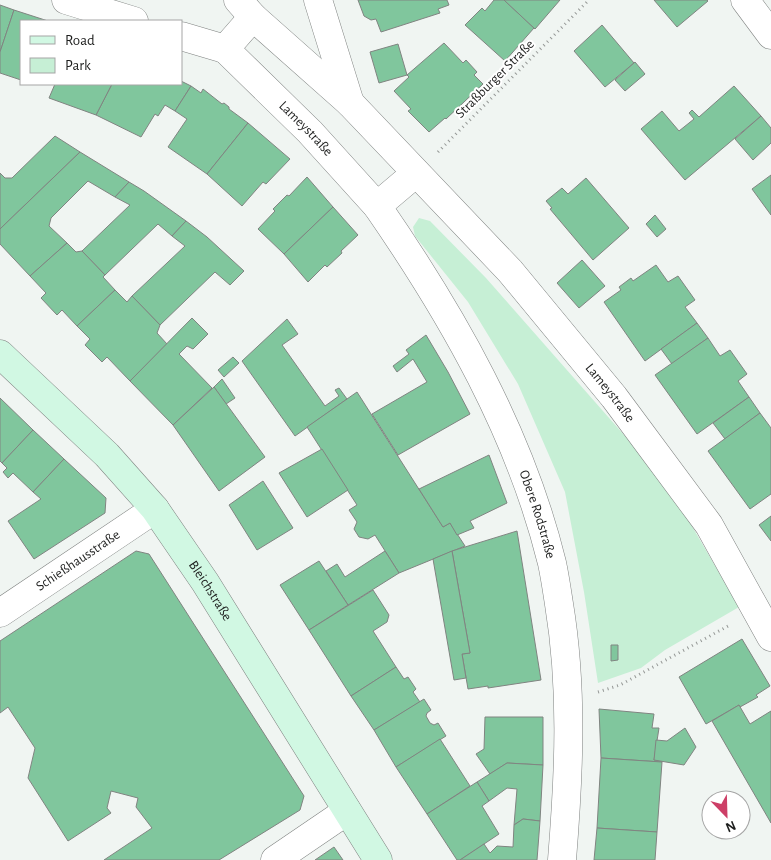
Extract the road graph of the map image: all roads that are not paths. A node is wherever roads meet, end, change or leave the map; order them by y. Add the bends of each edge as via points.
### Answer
1 (66, 0) edge
2 (318, 0) edge
3 (745, 0) edge
4 (245, 9) edge
5 (131, 20) edge
6 (771, 35) edge
7 (182, 36) edge
8 (225, 49) junction
9 (350, 103) junction
10 (416, 173) junction
11 (377, 206) junction
12 (0, 354) edge
13 (154, 509) junction
14 (0, 613) edge
15 (771, 638) edge
16 (347, 811) junction
17 (275, 860) edge
18 (378, 860) edge
19 (562, 860) edge

1 - 5 street
2 - 9 street
3 - 6 street
4 - 8 street, Lameystraße
4 - 9 street, Lameystraße
7 - 8 street
8 - 11 street, Lameystraße via 310,132
9 - 10 street, Lameystraße
10 - 11 street
10 - 15 street, Lameystraße via 510,271 614,397 709,524
11 - 19 street, Obere Rodstraße via 461,338 496,405 532,493 552,564 562,624 569,733
12 - 13 street, Bleichstraße via 107,455
13 - 14 street, Schießhausstraße
13 - 16 street, Bleichstraße via 205,582
16 - 17 street
16 - 18 street, Bleichstraße

